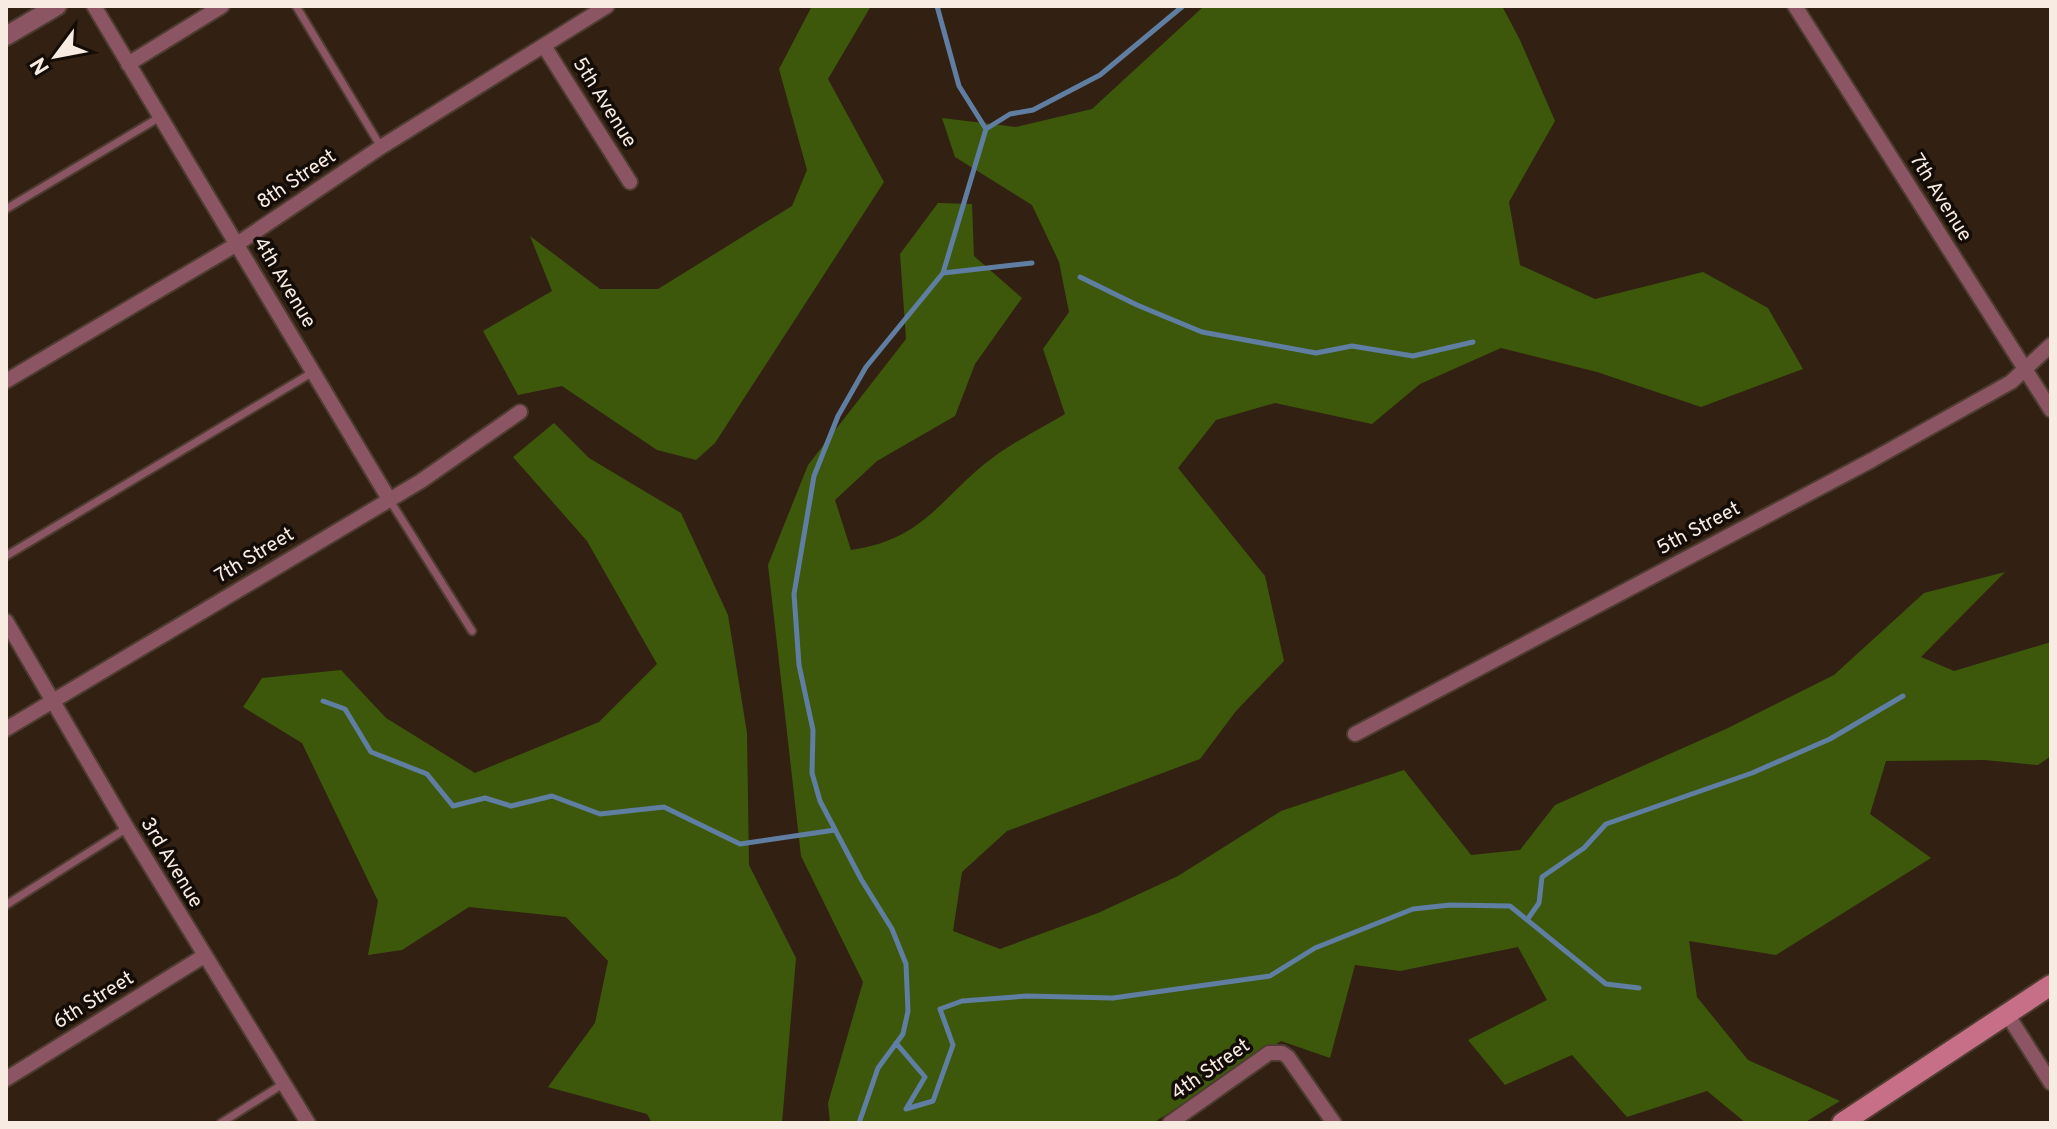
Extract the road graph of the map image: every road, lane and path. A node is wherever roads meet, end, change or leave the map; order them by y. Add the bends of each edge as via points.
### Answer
1 (57, 6) edge
2 (94, 6) edge
3 (222, 6) edge
4 (296, 6) edge
5 (607, 6) edge
6 (1795, 6) edge
7 (6, 36) edge
8 (544, 46) junction
9 (128, 64) junction
10 (160, 117) junction
11 (381, 147) junction
12 (630, 182) dead end
13 (6, 209) edge
14 (237, 244) junction
15 (2051, 345) edge
16 (2025, 369) junction
17 (313, 371) junction
18 (6, 381) edge
19 (2051, 410) edge
20 (520, 412) dead end
21 (389, 499) junction
22 (6, 556) edge
23 (6, 621) edge
24 (472, 631) dead end
25 (52, 701) junction
26 (6, 729) edge
27 (1355, 734) dead end
28 (127, 828) junction
29 (6, 905) edge
30 (204, 956) junction
31 (2051, 985) edge
32 (2007, 1014) junction
33 (6, 1079) edge
34 (2051, 1083) edge
35 (283, 1084) junction
36 (1178, 1121) edge
37 (221, 1123) edge
38 (308, 1123) edge
39 (1334, 1123) edge
40 (1842, 1123) edge

1 - 7 street
2 - 9 street, 4th Avenue
3 - 9 street
4 - 11 lane
5 - 8 street, 8th Street
6 - 16 street, 7th Avenue
8 - 11 street, 8th Street
8 - 12 street, 5th Avenue
9 - 10 street, 4th Avenue
10 - 13 lane
10 - 14 street, 4th Avenue
11 - 14 street, 8th Street
14 - 17 street, 4th Avenue
14 - 18 street, 8th Street
15 - 16 street, 5th Street
16 - 19 street, 7th Avenue
16 - 27 street, 5th Street via 2011,382 1872,460
17 - 21 street, 4th Avenue
17 - 22 lane
20 - 21 street, 7th Street
21 - 24 lane
21 - 25 street, 7th Street
23 - 25 street, 3rd Avenue
25 - 26 street, 7th Street
25 - 28 street, 3rd Avenue
28 - 29 lane
28 - 30 street, 3rd Avenue
30 - 33 street, 6th Street
30 - 35 street, 3rd Avenue
31 - 32 main road
32 - 34 street
32 - 40 main road
35 - 37 lane
35 - 38 street, 3rd Avenue
36 - 39 street, 4th Street via 1276,1052 1288,1057

